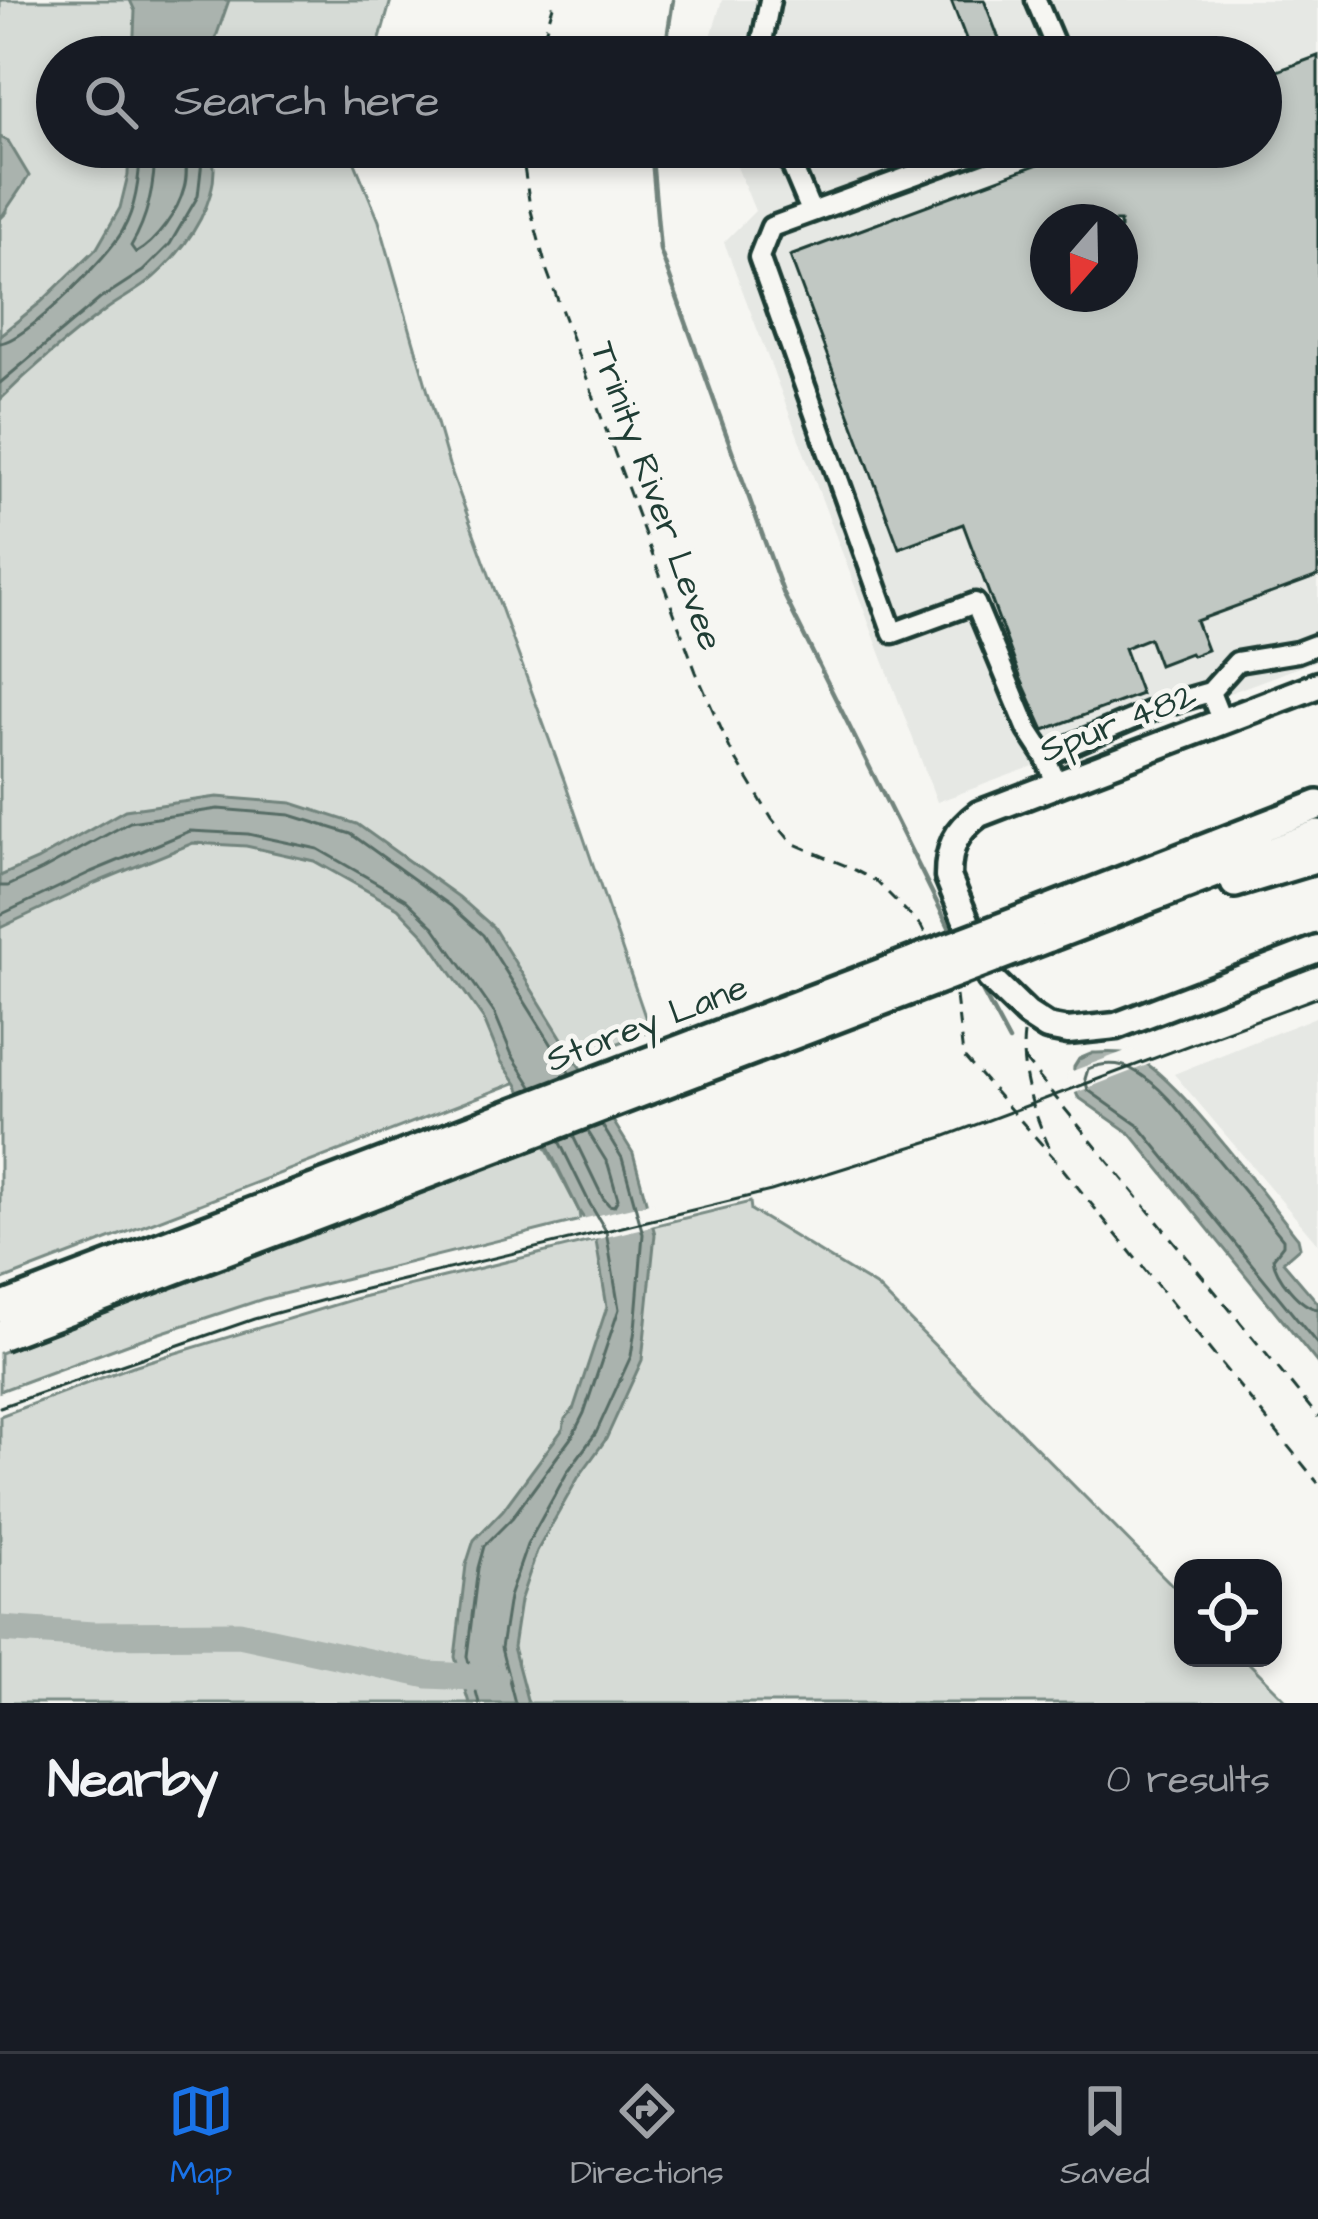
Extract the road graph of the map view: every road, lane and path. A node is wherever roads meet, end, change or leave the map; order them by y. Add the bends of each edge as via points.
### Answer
1 (555, 0) edge
2 (770, 0) edge
3 (1036, 0) edge
4 (544, 36) edge
5 (763, 36) edge
6 (1051, 36) edge
7 (524, 168) edge
8 (793, 168) edge
9 (932, 168) edge
10 (811, 211) junction
11 (1318, 644) edge
12 (1318, 685) edge
13 (1210, 692) junction
14 (1222, 722) junction
15 (1045, 756) junction
16 (1057, 785) junction
17 (1318, 805) edge
18 (1318, 834) edge
19 (1318, 858) edge
20 (1114, 912) junction
21 (1041, 927) junction
22 (930, 943) dead end
23 (1318, 949) edge
24 (956, 995) dead end
25 (1027, 1014) junction
26 (1024, 1059) junction
27 (1054, 1158) junction
28 (0, 1308) edge
29 (0, 1336) edge
30 (1318, 1417) edge
31 (1318, 1484) edge

1 - 4 path
2 - 5 lane
3 - 6 lane
7 - 22 path, Trinity River Levee via 547,271 731,751 792,843 875,881
8 - 10 lane
9 - 10 lane
10 - 15 lane via 771,227 759,257 893,633 975,603
11 - 13 lane via 1237,662
12 - 14 main road, Spur 482
13 - 14 lane
13 - 15 lane
14 - 16 main road, Spur 482
15 - 16 lane
16 - 25 main road, Spur 482 via 979,814 953,840 948,862 990,978
17 - 21 highway, Storey Lane
18 - 20 highway, Storey Lane
19 - 20 highway
20 - 21 highway, Storey Lane
21 - 28 highway, Storey Lane, bridge
21 - 29 highway, Storey Lane, bridge
23 - 25 main road via 1116,1026 1068,1031
24 - 27 path via 963,1056
25 - 26 path
26 - 27 path via 1035,1117
26 - 30 path
27 - 31 path

